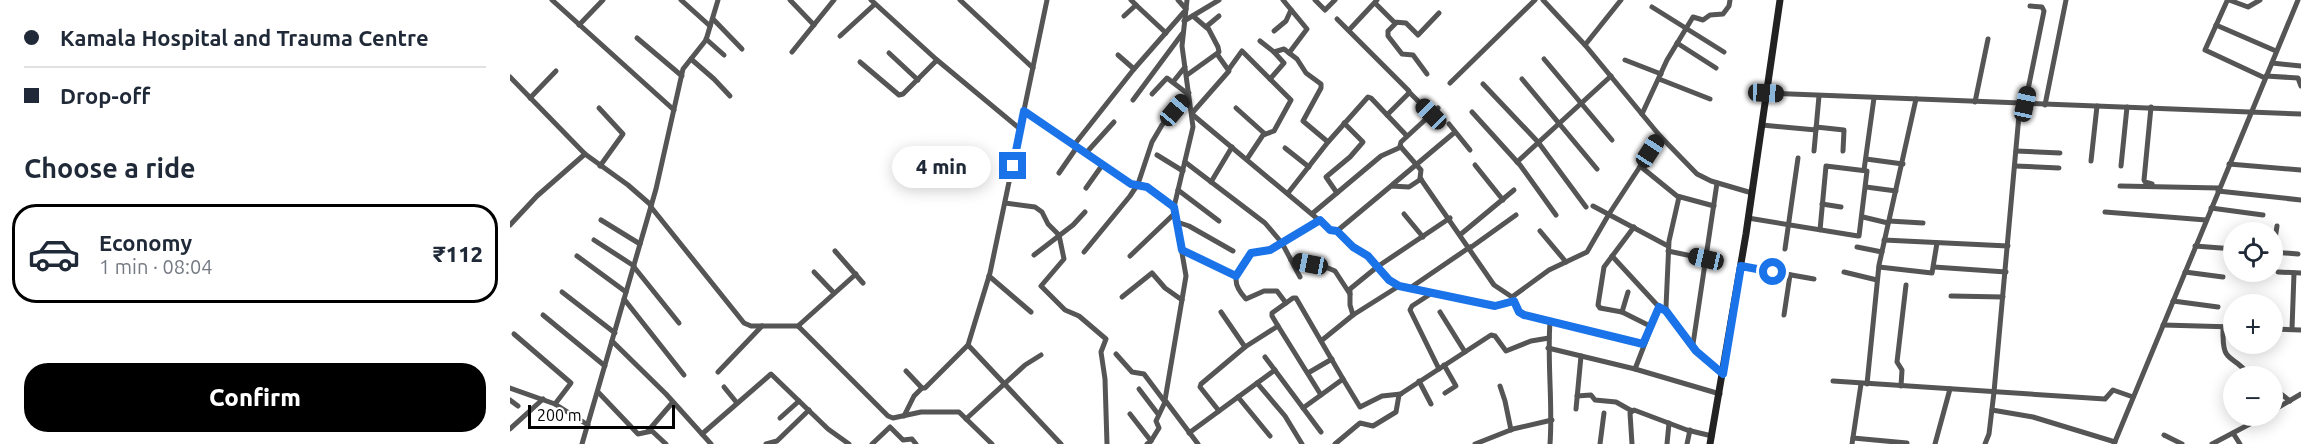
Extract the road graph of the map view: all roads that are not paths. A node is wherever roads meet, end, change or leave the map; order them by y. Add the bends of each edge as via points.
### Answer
1 (552, 0) edge
2 (681, 0) edge
3 (718, 0) edge
4 (790, 0) edge
5 (960, 0) edge
6 (1047, 0) edge
7 (1178, 0) edge
8 (1187, 0) edge
9 (1219, 0) edge
10 (1283, 0) edge
11 (1315, 0) edge
12 (1335, 0) edge
13 (1535, 0) edge
14 (1543, 0) edge
15 (1621, 0) edge
16 (1730, 0) edge
17 (1780, 0) edge
18 (2066, 0) edge
19 (2260, 0) edge
20 (2298, 0) edge
21 (600, 1) edge
22 (1376, 1) edge
23 (830, 2) edge
24 (873, 2) edge
25 (1134, 2) edge
26 (2030, 6) dead end
27 (1652, 7) dead end
28 (1186, 10) junction
29 (1291, 10) junction
30 (1439, 13) dead end
31 (1124, 16) dead end
32 (1193, 16) junction
33 (1219, 16) dead end
34 (712, 19) junction
35 (1337, 19) dead end
36 (1184, 21) junction
37 (1396, 23) junction
38 (579, 25) junction
39 (814, 25) junction
40 (2216, 25) junction
41 (710, 26) junction
42 (1207, 28) junction
43 (1686, 28) junction
44 (1349, 30) junction
45 (1274, 31) dead end
46 (1166, 33) junction
47 (1182, 33) junction
48 (840, 36) dead end
49 (637, 38) dead end
50 (706, 39) junction
51 (1988, 39) dead end
52 (1260, 41) dead end
53 (1677, 43) junction
54 (1585, 45) junction
55 (742, 49) dead end
56 (2277, 51) junction
57 (792, 52) dead end
58 (1275, 52) junction
59 (1724, 52) dead end
60 (889, 53) dead end
61 (1148, 53) junction
62 (1289, 53) junction
63 (1217, 54) junction
64 (724, 55) dead end
65 (1118, 55) dead end
66 (691, 59) junction
67 (1544, 59) dead end
68 (937, 60) junction
69 (1626, 60) dead end
70 (860, 62) dead end
71 (1161, 62) junction
72 (2272, 63) junction
73 (2301, 66) edge
74 (1185, 67) junction
75 (1033, 68) junction
76 (1716, 68) dead end
77 (1134, 69) junction
78 (1229, 69) junction
79 (556, 71) dead end
80 (1427, 74) dead end
81 (1187, 75) junction
82 (682, 76) junction
83 (1611, 76) junction
84 (1660, 76) junction
85 (510, 77) edge
86 (2266, 77) junction
87 (1270, 79) junction
88 (1522, 79) dead end
89 (918, 80) junction
90 (1173, 82) junction
91 (1450, 83) dead end
92 (1483, 84) dead end
93 (2301, 86) edge
94 (1409, 92) junction
95 (1189, 93) junction
96 (1766, 93) junction
97 (1152, 94) dead end
98 (730, 96) dead end
99 (1819, 96) junction
100 (530, 98) junction
101 (1874, 98) junction
102 (1710, 99) dead end
103 (1916, 99) junction
104 (1132, 100) dead end
105 (1582, 102) junction
106 (1975, 102) junction
107 (2022, 104) junction
108 (2045, 105) junction
109 (2097, 106) junction
110 (2127, 107) junction
111 (2151, 107) junction
112 (599, 108) dead end
113 (1236, 108) dead end
114 (1438, 108) dead end
115 (674, 110) junction
116 (1024, 111) junction
117 (2251, 111) junction
118 (1472, 112) dead end
119 (1193, 113) junction
120 (1431, 114) junction
121 (1642, 114) junction
122 (2301, 114) edge
123 (1387, 115) junction
124 (1114, 122) dead end
125 (1344, 123) junction
126 (1559, 123) junction
127 (1449, 124) dead end
128 (1762, 125) junction
129 (1816, 128) junction
130 (1020, 129) junction
131 (1455, 132) junction
132 (1265, 134) junction
133 (1407, 136) junction
134 (1660, 136) junction
135 (1612, 140) dead end
136 (1328, 142) junction
137 (1538, 142) junction
138 (1076, 146) junction
139 (1232, 147) junction
140 (1401, 147) junction
141 (1285, 148) dead end
142 (1470, 150) dead end
143 (1814, 151) dead end
144 (1843, 151) dead end
145 (2016, 151) junction
146 (1086, 153) junction
147 (2060, 153) dead end
148 (585, 154) junction
149 (1157, 155) dead end
150 (1247, 159) junction
151 (1798, 159) dead end
152 (1866, 159) junction
153 (2091, 161) dead end
154 (1185, 162) junction
155 (1517, 162) junction
156 (1103, 164) junction
157 (1416, 164) junction
158 (1903, 164) junction
159 (2229, 164) junction
160 (1476, 165) dead end
161 (600, 166) junction
162 (1309, 166) junction
163 (1641, 166) junction
164 (2015, 166) junction
165 (2121, 166) dead end
166 (2059, 168) dead end
167 (1597, 169) dead end
168 (1864, 170) junction
169 (2301, 170) edge
170 (1183, 171) junction
171 (1059, 173) dead end
172 (1421, 179) junction
173 (1211, 182) junction
174 (1717, 183) junction
175 (1138, 184) junction
176 (1391, 186) junction
177 (2120, 186) dead end
178 (2153, 186) junction
179 (1866, 187) junction
180 (1086, 188) dead end
181 (1178, 190) junction
182 (1514, 190) dead end
183 (2219, 190) junction
184 (1896, 191) junction
185 (1288, 193) junction
186 (1337, 193) junction
187 (1752, 193) junction
188 (1679, 197) junction
189 (1503, 200) junction
190 (2301, 201) edge
191 (1005, 203) junction
192 (1822, 204) junction
193 (651, 206) junction
194 (1593, 206) dead end
195 (1714, 206) junction
196 (1586, 207) dead end
197 (1841, 207) dead end
198 (2211, 208) junction
199 (1175, 210) junction
200 (1085, 212) dead end
201 (2105, 212) dead end
202 (1313, 213) junction
203 (1404, 214) dead end
204 (1609, 214) junction
205 (1516, 215) dead end
206 (1556, 215) dead end
207 (2263, 215) dead end
208 (1863, 217) junction
209 (1450, 218) junction
210 (1748, 218) junction
211 (601, 220) dead end
212 (1320, 220) junction
213 (2206, 220) junction
214 (1219, 221) dead end
215 (1177, 222) junction
216 (1889, 222) junction
217 (1923, 223) dead end
218 (510, 225) edge
219 (1789, 225) junction
220 (1634, 227) junction
221 (1820, 230) junction
222 (1337, 231) junction
223 (1540, 231) dead end
224 (1461, 234) junction
225 (1059, 235) junction
226 (1423, 237) junction
227 (594, 240) dead end
228 (1884, 240) junction
229 (1282, 243) junction
230 (1938, 243) junction
231 (640, 244) junction
232 (2008, 246) junction
233 (2195, 246) junction
234 (1857, 247) dead end
235 (1470, 248) junction
236 (1668, 248) junction
237 (2223, 248) edge
238 (1785, 249) dead end
239 (1182, 250) junction
240 (835, 251) dead end
241 (1233, 251) dead end
242 (1084, 252) dead end
243 (1882, 252) junction
244 (2283, 253) edge
245 (2298, 254) dead end
246 (1034, 255) dead end
247 (577, 256) dead end
248 (1130, 256) dead end
249 (1612, 256) junction
250 (1706, 259) junction
251 (1291, 260) junction
252 (1566, 262) junction
253 (634, 266) junction
254 (1741, 266) junction
255 (1377, 267) junction
256 (1879, 267) junction
257 (1934, 267) junction
258 (814, 272) dead end
259 (1844, 272) dead end
260 (2006, 272) junction
261 (2184, 272) junction
262 (2283, 272) edge
263 (2298, 273) edge
264 (856, 274) junction
265 (1790, 275) junction
266 (989, 276) junction
267 (1236, 276) junction
268 (1300, 277) dead end
269 (2223, 277) dead end
270 (1814, 279) dead end
271 (1878, 280) junction
272 (863, 283) dead end
273 (1906, 285) dead end
274 (1399, 286) junction
275 (1410, 288) junction
276 (562, 292) dead end
277 (626, 292) junction
278 (1628, 292) dead end
279 (834, 293) junction
280 (1433, 293) junction
281 (1350, 294) junction
282 (1951, 296) dead end
283 (1122, 297) dead end
284 (2003, 297) junction
285 (624, 299) junction
286 (1513, 299) junction
287 (1182, 300) junction
288 (2173, 301) junction
289 (1286, 303) junction
290 (1659, 307) junction
291 (2218, 307) dead end
292 (2293, 307) junction
293 (2301, 307) edge
294 (1666, 311) junction
295 (1031, 312) dead end
296 (1221, 312) dead end
297 (1440, 312) dead end
298 (1622, 312) junction
299 (543, 315) dead end
300 (1353, 315) junction
301 (1784, 315) dead end
302 (1550, 322) junction
303 (679, 323) dead end
304 (2163, 325) junction
305 (762, 326) junction
306 (798, 326) junction
307 (1278, 326) junction
308 (1650, 326) junction
309 (2223, 327) joint
310 (2283, 329) edge
311 (2292, 329) junction
312 (2301, 330) edge
313 (615, 333) junction
314 (514, 334) dead end
315 (1549, 338) junction
316 (612, 341) junction
317 (1321, 341) junction
318 (1643, 344) junction
319 (968, 345) junction
320 (1245, 347) junction
321 (1548, 348) junction
322 (1694, 348) junction
323 (2223, 349) edge
324 (1465, 352) junction
325 (1116, 354) dead end
326 (2225, 354) edge
327 (1041, 355) dead end
328 (1581, 356) junction
329 (1265, 357) dead end
330 (1332, 359) junction
331 (605, 366) junction
332 (2241, 366) edge
333 (1441, 367) junction
334 (1635, 369) junction
335 (1275, 370) junction
336 (906, 371) dead end
337 (718, 372) dead end
338 (1308, 373) junction
339 (1723, 374) junction
340 (684, 375) dead end
341 (1343, 379) junction
342 (1419, 381) junction
343 (1833, 381) dead end
344 (1257, 383) junction
345 (1005, 384) junction
346 (1864, 384) junction
347 (1500, 386) dead end
348 (1900, 386) junction
349 (724, 387) dead end
350 (510, 388) edge
351 (922, 388) junction
352 (1139, 389) dead end
353 (1950, 389) junction
354 (598, 392) junction
355 (1994, 392) junction
356 (1445, 393) dead end
357 (1401, 394) junction
358 (1720, 394) junction
359 (2301, 394) edge
360 (1321, 395) junction
361 (1577, 396) junction
362 (2283, 396) edge
363 (1238, 397) junction
364 (2133, 397) junction
365 (543, 399) junction
366 (510, 400) edge
367 (798, 401) junction
368 (2290, 401) junction
369 (673, 402) junction
370 (1165, 402) junction
371 (737, 403) junction
372 (555, 404) junction
373 (1431, 405) dead end
374 (2283, 405) edge
375 (518, 406) dead end
376 (1303, 408) junction
377 (1576, 409) dead end
378 (809, 410) junction
379 (1992, 410) junction
380 (1219, 411) junction
381 (1632, 411) junction
382 (1604, 413) dead end
383 (1130, 414) dead end
384 (1158, 414) junction
385 (904, 416) junction
386 (780, 418) dead end
387 (891, 418) junction
388 (966, 419) junction
389 (1552, 420) junction
390 (1669, 423) junction
391 (588, 425) junction
392 (2246, 426) edge
393 (890, 427) junction
394 (510, 429) edge
395 (648, 430) junction
396 (1510, 430) junction
397 (1690, 430) junction
398 (1321, 432) dead end
399 (1189, 433) junction
400 (2233, 433) junction
401 (702, 434) junction
402 (2164, 435) dead end
403 (1270, 436) dead end
404 (1711, 440) edge
405 (1853, 441) edge
406 (1149, 443) edge
407 (1907, 443) edge
408 (2114, 443) edge
409 (582, 444) edge
410 (666, 444) edge
411 (711, 444) edge
412 (766, 444) edge
413 (849, 444) edge
414 (872, 444) edge
415 (916, 444) edge
416 (992, 444) edge
417 (1061, 444) edge
418 (1107, 444) edge
419 (1198, 444) edge
420 (1302, 444) edge
421 (1335, 444) edge
422 (1475, 444) edge
423 (1550, 444) edge
424 (1600, 444) edge
425 (1632, 444) edge
426 (1667, 444) edge
427 (1687, 444) edge
428 (1935, 444) edge
429 (1985, 444) edge
430 (2182, 444) edge
431 (2213, 444) edge
432 (2240, 444) edge

1 - 38 street
2 - 41 street
3 - 34 street
4 - 39 street
5 - 75 street
6 - 75 street
7 - 28 street
8 - 28 street
9 - 32 street
10 - 29 street
11 - 12 street via 1325,10
13 - 91 street
14 - 54 street
15 - 54 street
16 - 43 street via 1723,14 1703,20 1693,16
17 - 96 main road
18 - 108 street
19 - 40 street via 2248,8 2228,0
20 - 56 street
21 - 38 street
22 - 37 street
22 - 44 street
23 - 39 street
24 - 48 street
24 - 68 street
25 - 31 street
25 - 46 street
26 - 107 street via 2044,9
27 - 43 street
28 - 36 street
28 - 46 street
29 - 45 street via 1286,21
29 - 62 street via 1307,30
30 - 37 street via 1419,35 1406,22
32 - 36 street
32 - 42 street
33 - 42 street
34 - 41 street
34 - 55 street
35 - 44 street
36 - 47 street
37 - 80 street via 1388,36 1402,54 1413,56
38 - 115 street
39 - 57 street
40 - 56 street
40 - 86 street via 2205,51
41 - 50 street
42 - 63 street via 1218,47
43 - 53 street
43 - 59 street
44 - 94 street
46 - 61 street
47 - 71 street
47 - 74 street
49 - 82 street
50 - 64 street
50 - 66 street
51 - 106 street
52 - 58 street
53 - 76 street
53 - 84 street
54 - 83 street
56 - 72 street
58 - 62 street via 1281,49
58 - 87 street via 1284,63
60 - 89 street
61 - 71 street
61 - 77 street
62 - 136 street via 1321,84 1303,121
63 - 78 street
63 - 81 street
65 - 77 street
66 - 82 street
66 - 98 street
67 - 105 street
68 - 89 street
68 - 130 street
69 - 84 street
70 - 89 street via 899,95
71 - 104 street
72 - 73 street
72 - 86 street
74 - 81 street
74 - 90 street
75 - 116 street
77 - 138 street
78 - 87 street via 1242,51
78 - 119 street
79 - 100 street
81 - 95 street
82 - 115 street
83 - 105 street
83 - 121 street
84 - 102 street
84 - 121 street
85 - 100 street
86 - 93 street via 2298,78
86 - 117 street
87 - 132 street via 1291,101 1274,131
88 - 126 street
90 - 95 street
90 - 97 street via 1165,78
92 - 137 street
94 - 120 street
94 - 123 street
95 - 119 street
95 - 175 street via 1152,142
96 - 99 street
96 - 128 main road
99 - 101 street
99 - 129 street
100 - 148 street
101 - 103 street
101 - 152 street
103 - 106 street
103 - 158 street
105 - 126 street
105 - 135 street
106 - 107 street
107 - 108 street
107 - 145 street
108 - 109 street
109 - 110 street
109 - 153 street
110 - 111 street
110 - 165 street
111 - 117 street
111 - 178 street via 2144,180
112 - 161 street via 623,134
113 - 132 street
114 - 120 street
115 - 193 street
116 - 130 street
116 - 138 street
117 - 122 street
117 - 159 street
118 - 155 street
119 - 139 street
119 - 154 street
120 - 133 street
121 - 134 street
123 - 125 street via 1368,97
123 - 133 street
124 - 146 street
125 - 136 street
125 - 186 street via 1363,142 1326,177
126 - 137 street
126 - 167 street
127 - 131 street
128 - 129 street
128 - 187 main road
129 - 143 street
129 - 144 street via 1844,130
130 - 191 street
131 - 142 street
131 - 157 street
132 - 150 street
133 - 140 street
134 - 163 street
134 - 174 street via 1697,174
136 - 162 street
137 - 155 street
137 - 196 street
138 - 146 street
138 - 171 street
139 - 150 street
139 - 173 street
140 - 157 street
140 - 186 street via 1384,154
141 - 162 street
145 - 147 street
145 - 164 street
146 - 156 street
148 - 161 street
148 - 218 street
149 - 170 street
150 - 185 street
151 - 219 street
152 - 158 street
152 - 168 street
154 - 170 street
154 - 173 street
155 - 206 street
156 - 175 street via 1131,184
156 - 180 street
157 - 172 street
157 - 176 street
158 - 184 street
159 - 169 street
159 - 183 street
160 - 189 street
161 - 193 street
162 - 185 street
163 - 188 street
163 - 204 street
164 - 166 street
164 - 232 street
168 - 179 street via 1868,172
168 - 192 street via 1826,166
170 - 181 street
172 - 176 street via 1409,187
172 - 209 street
173 - 229 street via 1260,218
174 - 187 street
174 - 195 street
175 - 199 street
175 - 242 street
176 - 222 street
177 - 178 street
178 - 183 street
179 - 184 street
179 - 208 street
181 - 199 street
181 - 214 street
182 - 189 street
183 - 190 street
183 - 198 street
184 - 216 street
185 - 202 street
186 - 202 street
187 - 210 main road
188 - 195 street
188 - 236 street
189 - 224 street
191 - 225 street via 1037,208
191 - 266 street
192 - 197 street
192 - 221 street
193 - 231 street
193 - 305 street via 741,321
194 - 204 street
195 - 250 street
198 - 207 street
198 - 213 street
199 - 215 street
199 - 248 street
200 - 225 street
201 - 213 street
202 - 212 street
203 - 226 street
204 - 220 street
204 - 252 street via 1589,250
205 - 235 street
208 - 216 street
208 - 221 street via 1860,236
209 - 224 street
209 - 226 street
210 - 219 street
210 - 254 main road
211 - 231 street
212 - 222 street
212 - 229 street
213 - 233 street
215 - 239 street
215 - 241 street
216 - 217 street
216 - 228 street
219 - 221 street
219 - 238 street
220 - 236 street
220 - 249 street
222 - 255 street
223 - 252 street
224 - 235 street
225 - 246 street
225 - 418 street via 1064,259 1041,286 1065,310 1079,316 1106,339 1101,352
226 - 255 street
227 - 253 street
228 - 230 street
228 - 243 street
229 - 251 street
229 - 267 street via 1267,251 1251,253
230 - 232 street
230 - 257 street
231 - 253 street
232 - 260 street
233 - 237 street
233 - 261 street
234 - 243 street
235 - 275 street
235 - 286 street via 1494,285
236 - 250 street
236 - 294 street
239 - 267 street
239 - 287 street via 1186,269
240 - 264 street
243 - 256 street
244 - 245 street
247 - 277 street
249 - 290 street
249 - 298 street via 1604,267 1598,304 1600,308
250 - 322 street
251 - 268 street
251 - 281 street via 1332,269
252 - 286 street via 1549,270
253 - 277 street
253 - 303 street
254 - 265 street
254 - 339 main road
255 - 274 street
255 - 281 street via 1350,289
256 - 257 street via 1930,274
256 - 271 street
257 - 260 street
258 - 279 street
259 - 271 street
260 - 284 street
261 - 269 street
261 - 288 street
262 - 263 street
263 - 292 street
264 - 272 street
264 - 279 street
265 - 270 street
265 - 301 street
266 - 295 street
266 - 319 street
267 - 289 street via 1235,285 1245,298 1277,291
271 - 346 street
273 - 348 street via 1897,362 1902,368
274 - 275 street
274 - 300 street
275 - 280 street
276 - 313 street
277 - 285 street
278 - 298 street
279 - 306 street
280 - 286 street via 1495,306
280 - 333 street via 1410,310
281 - 300 street
282 - 284 street
283 - 287 street via 1152,273
284 - 355 street
285 - 313 street
285 - 340 street
286 - 302 street via 1521,314
287 - 370 street
288 - 291 street
288 - 304 street
289 - 307 street via 1272,314
289 - 317 street via 1296,298
290 - 294 street
290 - 308 street
292 - 293 street
292 - 311 street
294 - 322 street
296 - 320 street
297 - 324 street
298 - 308 street
299 - 331 street
300 - 317 street
302 - 315 street
302 - 318 street
304 - 309 street
304 - 364 street
305 - 306 street
305 - 337 street
306 - 387 street
307 - 320 street
307 - 338 street
308 - 318 street
309 - 323 street
310 - 311 street
311 - 312 street
313 - 316 street
314 - 372 street via 571,383
315 - 321 street
315 - 324 street via 1506,351 1491,335
316 - 331 street
316 - 369 street
317 - 330 street
318 - 334 street
319 - 345 street
319 - 351 street
320 - 380 street via 1201,384
321 - 328 street
321 - 389 street
322 - 339 street
324 - 333 street
325 - 370 street via 1132,372 1144,374
326 - 332 street
327 - 345 street
328 - 334 street
328 - 361 street
329 - 335 street
330 - 338 street
330 - 341 street
331 - 354 street
333 - 342 street
333 - 356 street via 1456,386
334 - 358 street
335 - 344 street
335 - 376 street
336 - 351 street
338 - 360 street
339 - 358 main road
341 - 357 street via 1360,406 1386,395
341 - 360 street
342 - 357 street
342 - 373 street
343 - 346 street
344 - 363 street
344 - 420 street
345 - 388 street
345 - 417 street
346 - 348 street
346 - 405 street
347 - 396 street
348 - 353 street
349 - 371 street
350 - 365 street
351 - 385 street
352 - 384 street
353 - 355 street
353 - 428 street
354 - 391 street
354 - 395 street via 638,434
355 - 364 street via 2105,399 2113,390
355 - 379 street
357 - 421 street via 1395,413 1374,426 1360,423
358 - 404 main road
359 - 368 street
360 - 376 street
361 - 377 street
361 - 381 street via 1592,395 1596,400 1616,402
362 - 368 street
363 - 380 street
363 - 403 street
364 - 408 street
365 - 372 street
365 - 394 street
366 - 375 street
367 - 371 street via 771,374
367 - 378 street
367 - 386 street
368 - 374 street
369 - 395 street
369 - 401 street
370 - 384 street
370 - 399 street
371 - 401 street
372 - 391 street
376 - 398 street
378 - 412 street via 777,441
378 - 413 street
379 - 408 street via 2033,417
379 - 429 street
380 - 399 street
381 - 390 street
381 - 425 street
382 - 424 street
383 - 406 street
384 - 406 street via 1160,428
385 - 387 street
385 - 388 street via 956,412
387 - 393 street
388 - 416 street
389 - 396 street
389 - 423 street
390 - 397 street
390 - 426 street
391 - 409 street
392 - 400 street
393 - 414 street
393 - 415 street via 903,440 912,439
395 - 410 street
396 - 422 street
397 - 404 street
397 - 427 street
399 - 419 street
400 - 431 street
400 - 432 street
401 - 411 street
402 - 430 street
405 - 407 street

